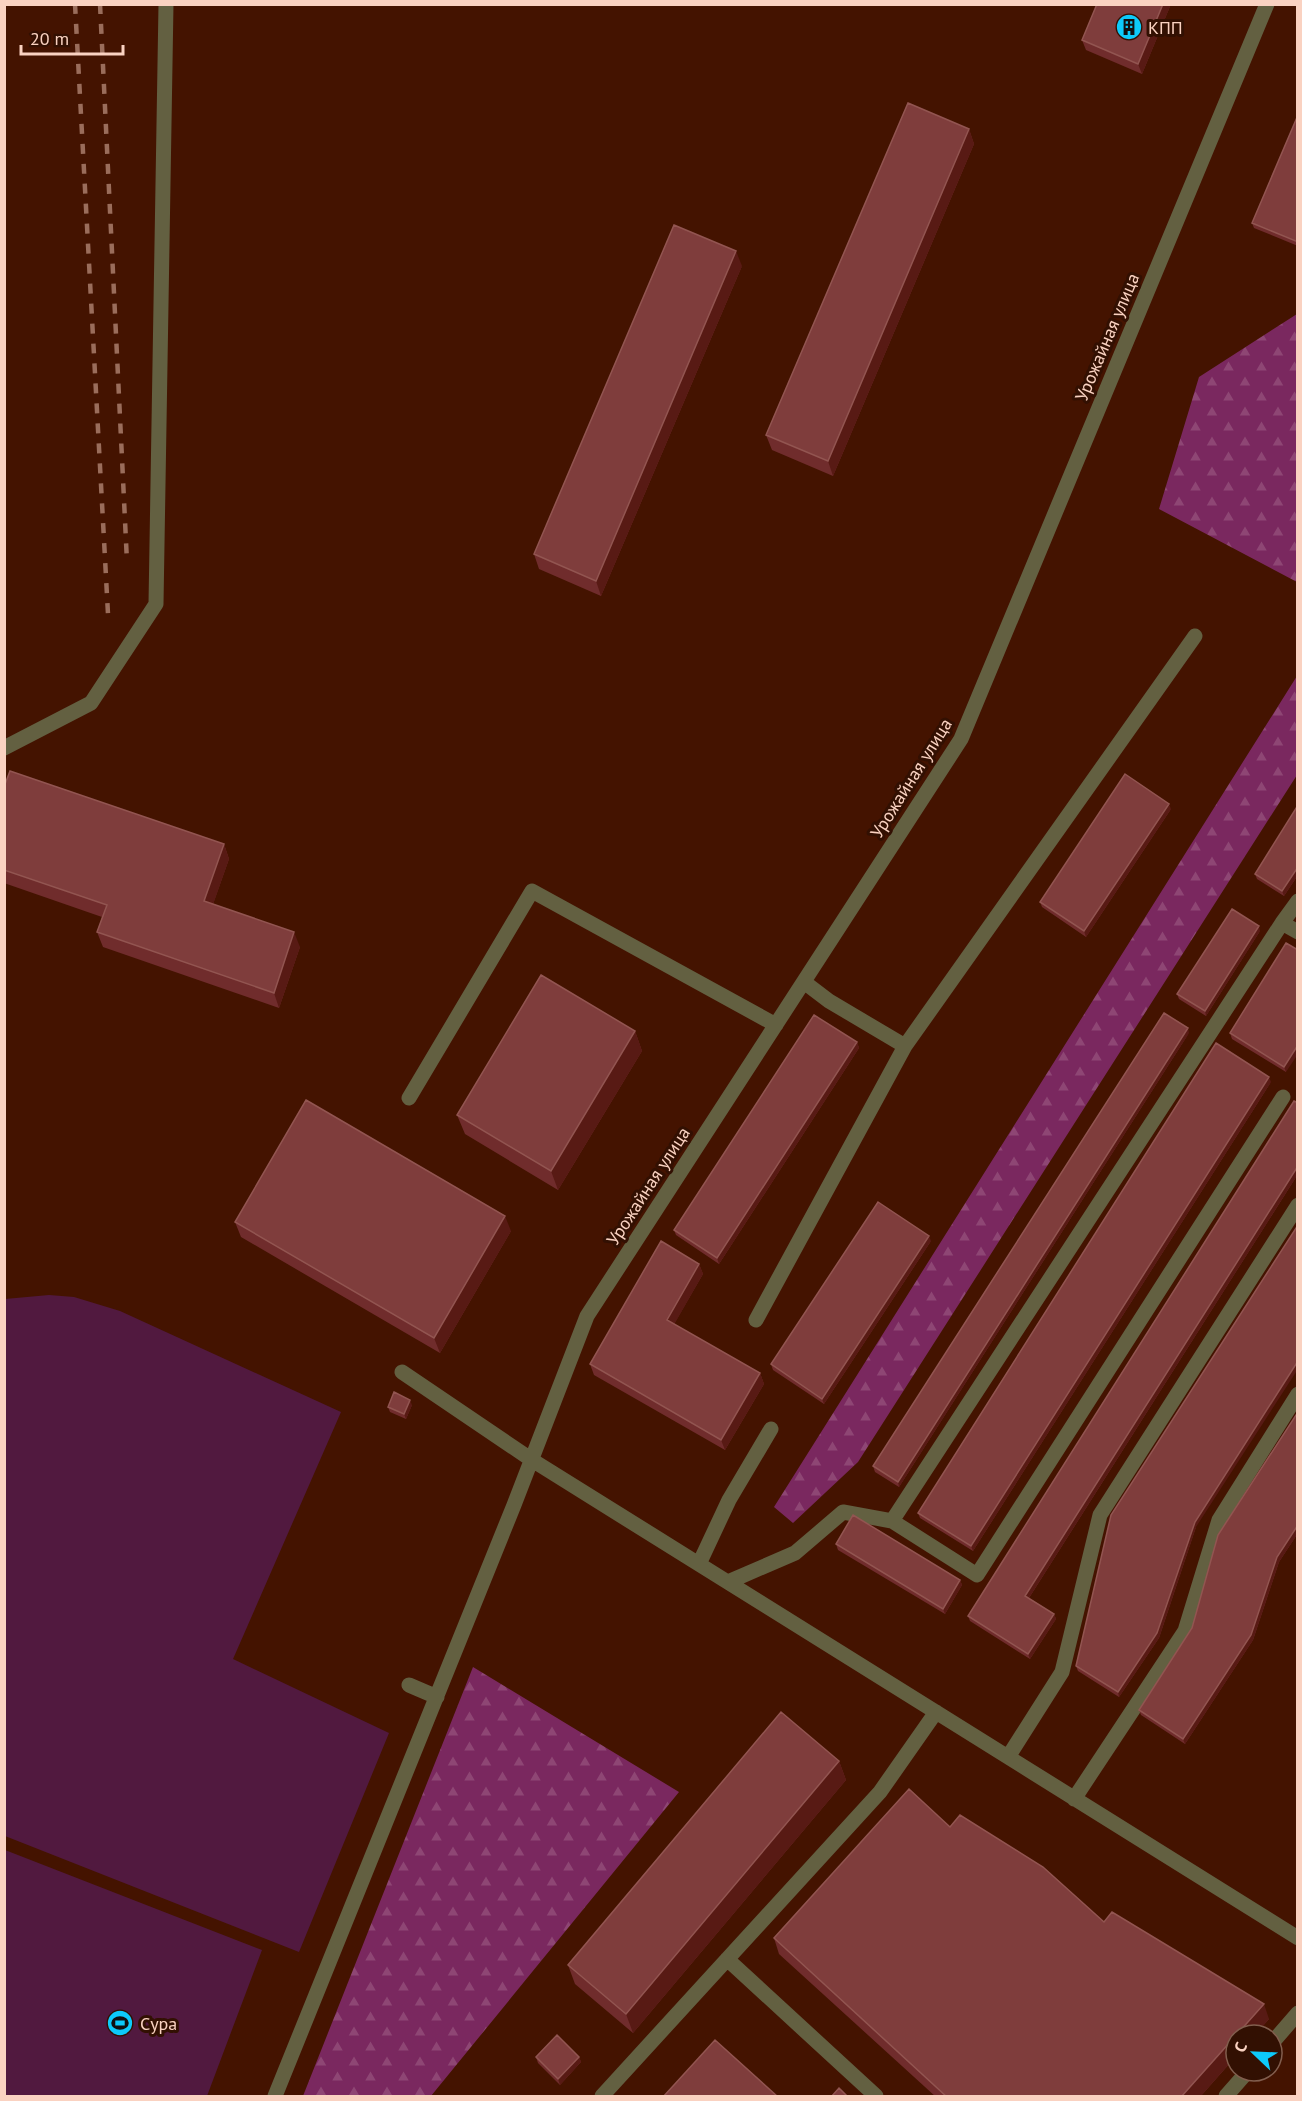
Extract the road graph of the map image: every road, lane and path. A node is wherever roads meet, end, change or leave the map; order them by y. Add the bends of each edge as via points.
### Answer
1 (166, 4) edge
2 (1267, 4) edge
3 (1195, 636) dead end
4 (4, 748) edge
5 (1298, 901) edge
6 (1282, 923) junction
7 (1298, 932) edge
8 (804, 982) junction
9 (776, 1025) junction
10 (905, 1046) junction
11 (1283, 1097) dead end
12 (409, 1098) dead end
13 (1298, 1205) edge
14 (756, 1320) dead end
15 (402, 1372) dead end
16 (1298, 1394) edge
17 (771, 1429) dead end
18 (532, 1460) junction
19 (892, 1521) junction
20 (699, 1564) junction
21 (728, 1582) junction
22 (409, 1685) dead end
23 (437, 1697) junction
24 (936, 1712) junction
25 (1008, 1757) junction
26 (1074, 1798) junction
27 (1298, 1938) edge
28 (727, 1959) junction
29 (1298, 2013) edge
30 (1284, 2029) edge
31 (1238, 2083) edge
32 (275, 2097) edge
33 (602, 2097) edge
34 (876, 2097) edge
35 (1226, 2097) edge

1 - 4 street via 156,604 91,703
2 - 8 street, Урожайная улица via 962,739
3 - 10 street
5 - 6 street
6 - 7 street
6 - 19 street
8 - 9 street, Урожайная улица
8 - 10 street
9 - 12 street via 532,891
9 - 18 street, Урожайная улица via 587,1316
10 - 14 street
11 - 19 street via 977,1575
13 - 25 street via 1100,1515 1062,1672
15 - 18 street
16 - 26 street via 1219,1520 1185,1631
17 - 20 street via 729,1500
18 - 20 street
18 - 23 street, Урожайная улица
19 - 21 street via 843,1512 795,1553
20 - 21 street
21 - 24 street
22 - 23 street
23 - 32 street, Урожайная улица
24 - 25 street
24 - 28 street via 880,1792
25 - 26 street
26 - 27 street
28 - 33 street
28 - 34 street
29 - 30 street
31 - 35 street

